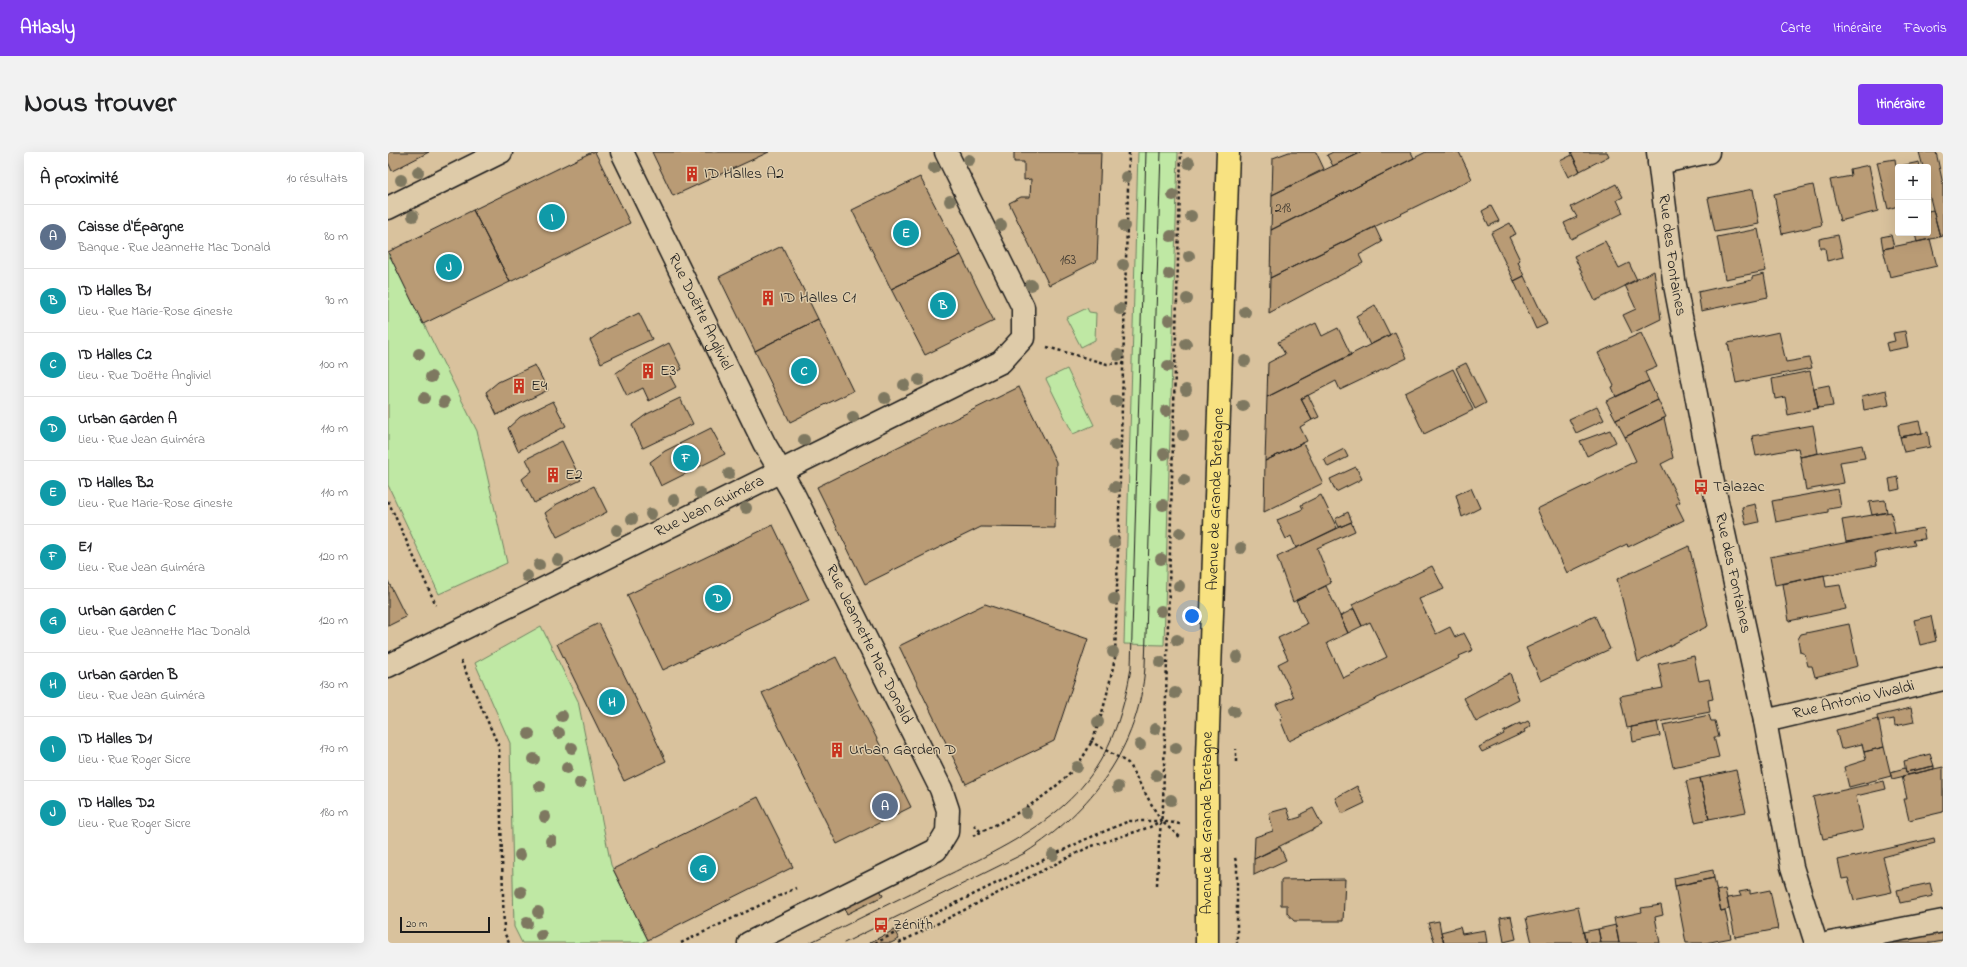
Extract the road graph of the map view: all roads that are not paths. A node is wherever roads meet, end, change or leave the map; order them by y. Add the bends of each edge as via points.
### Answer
1 (501, 152) edge
2 (622, 152) edge
3 (946, 152) edge
4 (1228, 152) edge
5 (1708, 152) edge
6 (1658, 157) edge
7 (388, 208) edge
8 (781, 470) junction
9 (388, 666) edge
10 (1943, 679) edge
11 (1765, 721) junction
12 (1943, 921) edge
13 (1838, 942) edge
14 (749, 943) edge
15 (1207, 943) edge
16 (1816, 943) edge

1 - 7 street
2 - 8 street, Rue Doëtte Angliviel via 764,443
3 - 8 street, Rue Jean Guiméra via 1023,307 1033,342 1001,362
4 - 15 main road, Avenue de Grande Bretagne via 1207,757
5 - 6 street
6 - 11 street, Rue des Fontaines via 1675,288 1713,483
8 - 9 street, Rue Jean Guiméra
8 - 14 street, Rue Jeannette Mac Donald via 942,790 948,810 947,832 936,850
10 - 11 street, Rue Antonio Vivaldi
11 - 16 street, Rue des Fontaines via 1792,867
12 - 13 street

